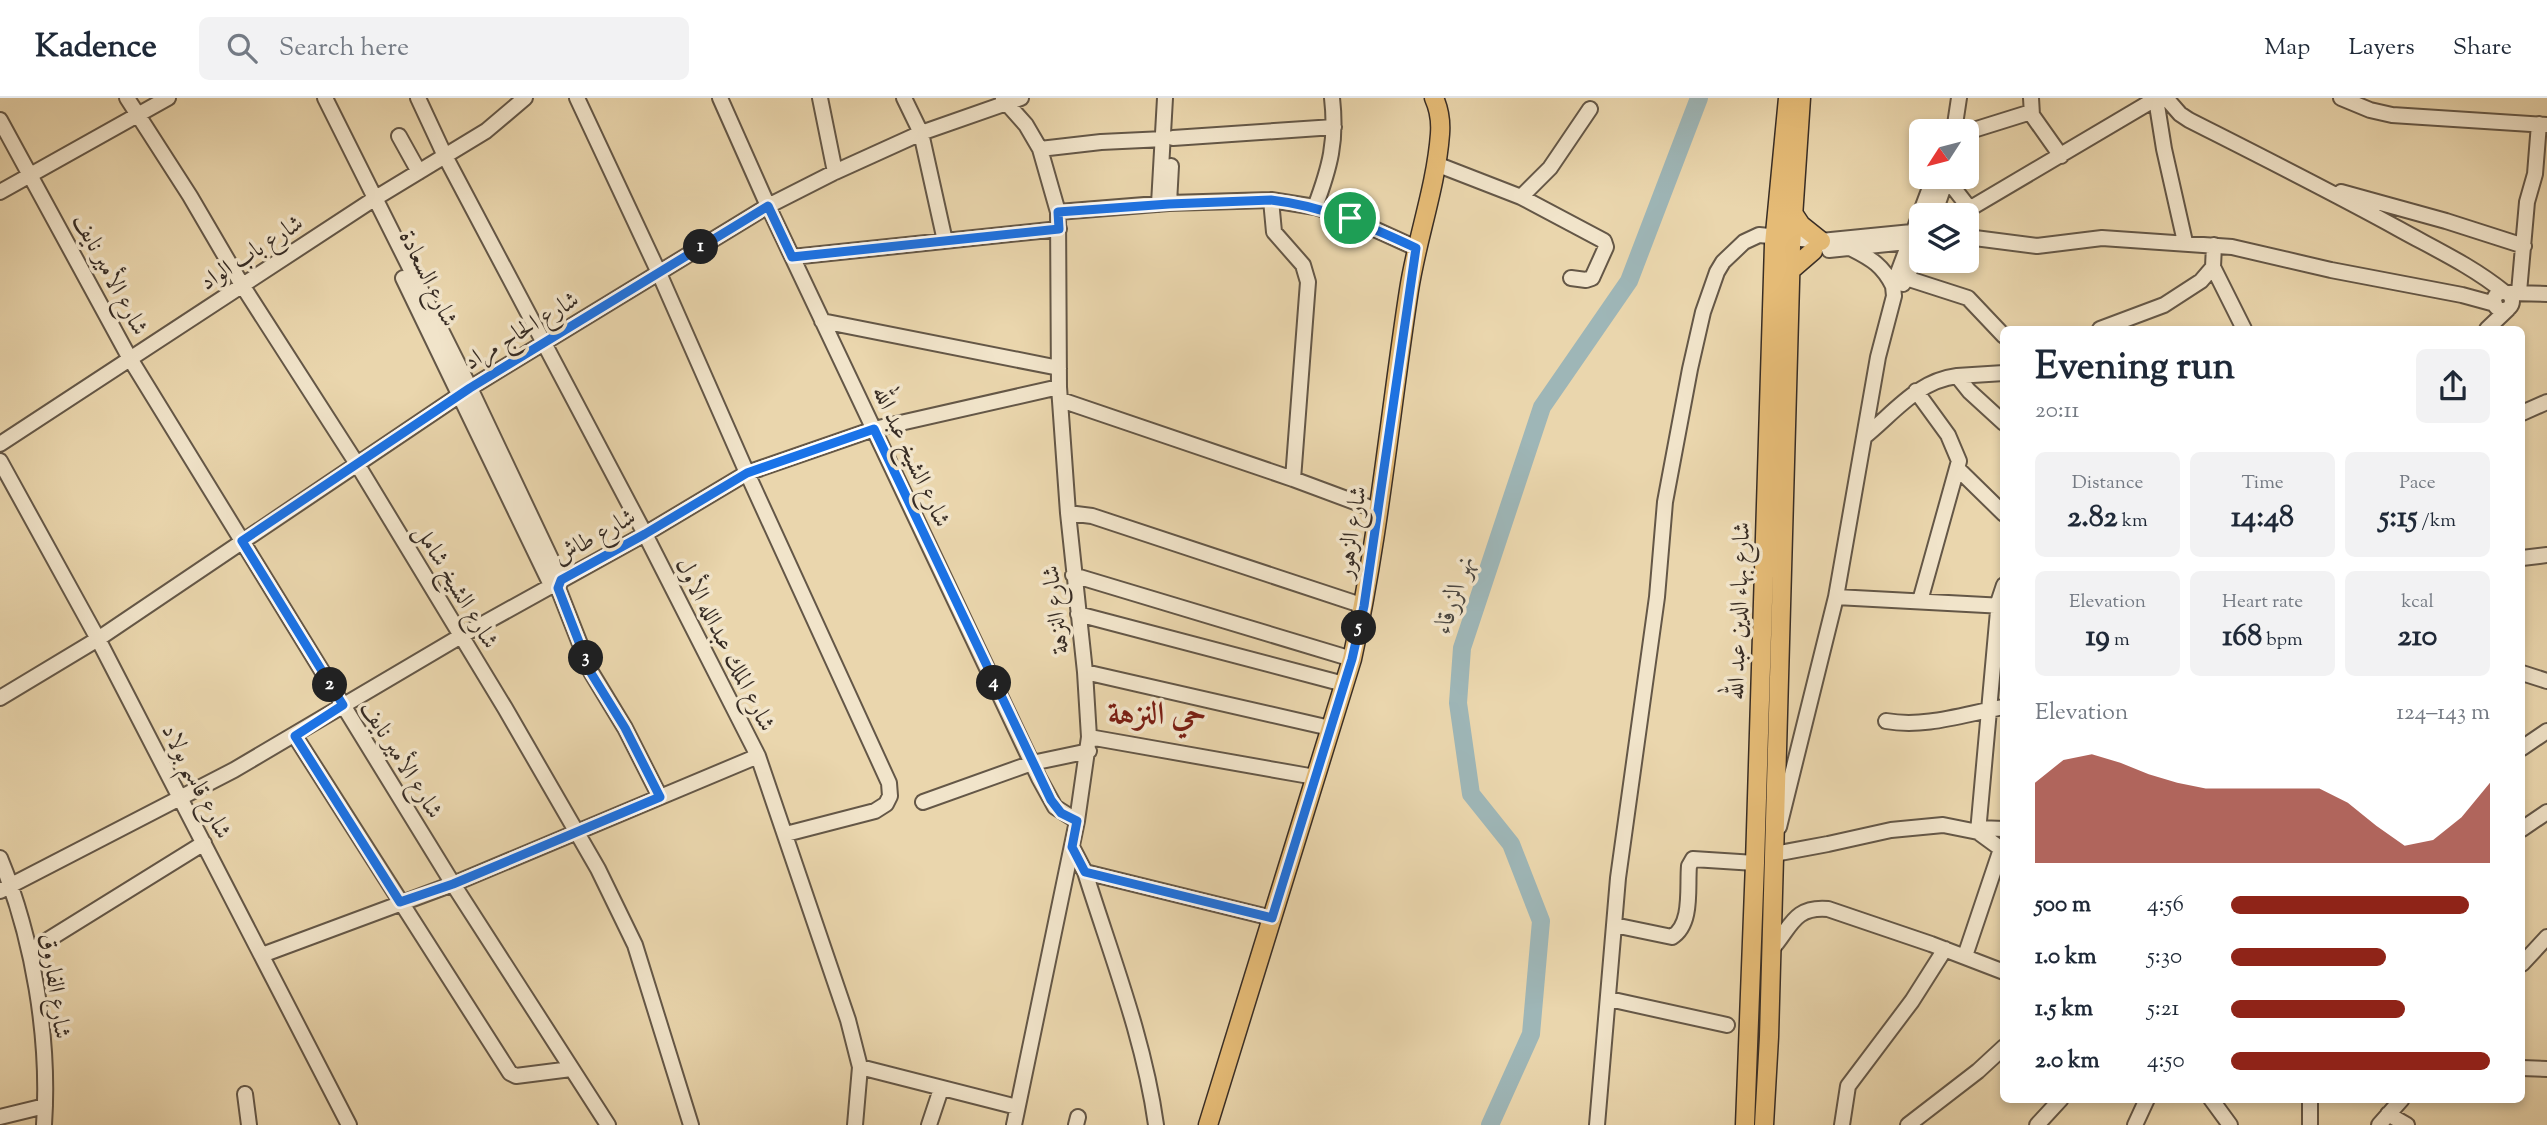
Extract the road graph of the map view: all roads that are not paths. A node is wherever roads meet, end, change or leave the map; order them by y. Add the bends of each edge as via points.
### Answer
1 (127, 98) edge
2 (168, 98) edge
3 (316, 98) edge
4 (325, 98) edge
5 (418, 98) edge
6 (525, 98) edge
7 (577, 98) edge
8 (720, 98) edge
9 (820, 98) edge
10 (904, 98) edge
11 (1165, 98) edge
12 (1174, 98) edge
13 (1332, 98) edge
14 (1434, 98) edge
15 (1788, 98) edge
16 (1801, 98) edge
17 (1959, 98) edge
18 (2157, 98) edge
19 (2166, 98) edge
20 (2341, 98) edge
21 (1010, 100) edge
22 (2031, 105) edge
23 (1590, 109) dead end
24 (138, 116) junction
25 (1956, 119) edge
26 (0, 120) edge
27 (2543, 124) edge
28 (1334, 127) junction
29 (1979, 127) edge
30 (921, 133) junction
31 (399, 136) dead end
32 (1168, 139) junction
33 (1040, 149) junction
34 (445, 156) junction
35 (2061, 156) junction
36 (1436, 164) junction
37 (419, 172) junction
38 (835, 172) junction
39 (31, 174) junction
40 (0, 192) edge
41 (2332, 192) junction
42 (1521, 197) junction
43 (1271, 200) junction
44 (371, 201) junction
45 (1164, 204) junction
46 (1979, 204) edge
47 (768, 206) junction
48 (1315, 207) junction
49 (1058, 212) junction
50 (1793, 213) junction
51 (1059, 229) junction
52 (1909, 239) edge
53 (1909, 239) edge
54 (1979, 239) edge
55 (945, 241) junction
56 (1783, 242) junction
57 (2185, 242) junction
58 (2214, 245) junction
59 (1817, 246) junction
60 (2524, 246) junction
61 (1416, 248) junction
62 (1851, 249) junction
63 (792, 257) junction
64 (1909, 257) edge
65 (2213, 267) junction
66 (1909, 268) edge
67 (1790, 270) junction
68 (659, 273) junction
69 (1571, 278) dead end
70 (1906, 278) junction
71 (242, 285) junction
72 (1893, 291) junction
73 (2547, 296) edge
74 (2504, 299) junction
75 (822, 321) junction
76 (2108, 326) edge
77 (2242, 326) edge
78 (2482, 326) edge
79 (2489, 326) edge
80 (2000, 332) edge
81 (542, 344) junction
82 (129, 357) junction
83 (1059, 368) junction
84 (2000, 373) edge
85 (1957, 376) junction
86 (465, 391) junction
87 (1916, 391) junction
88 (1060, 394) junction
89 (2547, 402) edge
90 (2525, 412) edge
91 (2000, 419) edge
92 (874, 429) junction
93 (1864, 437) junction
94 (0, 444) edge
95 (0, 461) edge
96 (356, 464) junction
97 (1958, 469) junction
98 (747, 473) junction
99 (1293, 479) junction
100 (2000, 510) edge
101 (1379, 511) junction
102 (1068, 513) junction
103 (645, 534) junction
104 (242, 541) junction
105 (2547, 555) edge
106 (2525, 558) edge
107 (1073, 575) junction
108 (557, 584) junction
109 (1836, 597) junction
110 (1920, 601) junction
111 (1364, 606) junction
112 (2000, 606) edge
113 (1078, 614) junction
114 (2000, 632) edge
115 (461, 636) junction
116 (98, 639) junction
117 (1352, 659) junction
118 (1085, 672) junction
119 (2525, 674) edge
120 (2547, 681) edge
121 (1344, 684) junction
122 (0, 698) edge
123 (343, 705) junction
124 (1997, 708) edge
125 (1886, 721) dead end
126 (1330, 728) junction
127 (2547, 731) edge
128 (295, 736) junction
129 (1089, 744) junction
130 (2525, 746) edge
131 (758, 756) junction
132 (1032, 763) junction
133 (1315, 777) junction
134 (660, 797) junction
135 (181, 799) junction
136 (923, 802) dead end
137 (2547, 812) edge
138 (1077, 821) junction
139 (2525, 827) edge
140 (2000, 828) edge
141 (1978, 830) junction
142 (576, 832) junction
143 (786, 834) junction
144 (204, 843) junction
145 (1072, 847) junction
146 (2000, 848) edge
147 (1774, 851) junction
148 (0, 858) edge
149 (2000, 858) edge
150 (1755, 863) junction
151 (1085, 872) junction
152 (453, 884) junction
153 (6, 888) edge
154 (400, 902) junction
155 (1272, 918) junction
156 (1614, 925) junction
157 (2547, 937) edge
158 (1945, 949) junction
159 (1771, 950) junction
160 (30, 951) junction
161 (262, 955) junction
162 (1965, 956) junction
163 (2525, 961) edge
164 (2000, 970) edge
165 (1609, 999) junction
166 (1727, 1025) dead end
167 (2000, 1051) edge
168 (860, 1067) junction
169 (2525, 1068) edge
170 (571, 1069) junction
171 (2547, 1069) edge
172 (941, 1089) junction
173 (245, 1094) dead end
174 (1746, 1102) junction
175 (2057, 1103) edge
176 (2145, 1103) edge
177 (2214, 1103) edge
178 (2310, 1103) edge
179 (2398, 1103) edge
180 (1765, 1105) junction
181 (45, 1106) junction
182 (1017, 1107) junction
183 (0, 1117) edge
184 (2384, 1119) edge
185 (2310, 1124) edge
186 (44, 1125) edge
187 (249, 1125) edge
188 (349, 1125) edge
189 (608, 1125) edge
190 (691, 1125) edge
191 (855, 1125) edge
192 (929, 1125) edge
193 (1014, 1125) edge
194 (1156, 1125) edge
195 (1208, 1125) edge
196 (1597, 1125) edge
197 (1745, 1125) edge
198 (1764, 1125) edge
199 (1842, 1125) edge
200 (1908, 1125) edge
201 (2037, 1125) edge
202 (2135, 1125) edge
203 (2230, 1125) edge
204 (2407, 1125) edge

1 - 24 street, شارع الشيخ شامل
2 - 24 street
3 - 44 street, شارع السعادة
4 - 44 street, شارع السعادة
5 - 34 street, شارع الملك عبدالله الأول
6 - 34 street, شارع باب الواد via 486,131
7 - 68 street
8 - 47 street, شارع الشيخ عبد الله
9 - 38 street
10 - 30 street
11 - 32 street
12 - 32 street
13 - 28 street
14 - 36 main road, شارع الزهور via 1440,120
15 - 56 main road, شارع بهاء الدين عبد الله
16 - 50 main road, شارع بهاء الدين عبد الله
17 - 25 street
18 - 35 street
18 - 57 street
19 - 41 street via 2189,120
20 - 27 street via 2392,115
21 - 30 street, شارع الحاج مراد
21 - 33 street, شارع النزهة
22 - 29 street
22 - 35 street
23 - 42 street via 1549,168
24 - 39 street
24 - 71 street, شارع الشيخ شامل
26 - 39 street, شارع الأمير نايف
27 - 60 street via 2527,202
28 - 32 street
28 - 48 street via 1329,167
30 - 38 street, شارع الحاج مراد
30 - 55 street
31 - 37 street
32 - 33 street
32 - 45 street
33 - 49 street, شارع النزهة
34 - 37 street, شارع باب الواد
34 - 81 street, شارع الملك عبدالله الأول
35 - 46 street
36 - 42 street
36 - 61 main road, شارع الزهور
37 - 44 street, شارع باب الواد
38 - 47 street, شارع الحاج مراد
39 - 40 street
39 - 82 street, شارع الأمير نايف
41 - 60 street via 2352,193
41 - 74 street via 2480,274
42 - 69 street via 1606,243 1592,278
43 - 45 street
43 - 48 street
43 - 99 street via 1274,232 1303,265 1308,282
44 - 71 street, شارع باب الواد
44 - 86 street, شارع السعادة
45 - 49 street
47 - 63 street, شارع الشيخ عبد الله
47 - 68 street, شارع الحاج مراد
48 - 61 street
49 - 51 street, شارع النزهة
50 - 56 main road, شارع بهاء الدين عبد الله
50 - 59 main road
51 - 55 street
51 - 83 street, شارع النزهة
52 - 59 street
53 - 62 street
54 - 57 street via 2037,246 2102,237
55 - 63 street
56 - 59 street
56 - 67 main road, شارع بهاء الدين عبد الله
56 - 150 main road, شارع بهاء الدين عبد الله
56 - 156 street via 1759,234 1744,242 1717,272 1703,312 1665,502
57 - 58 street
58 - 65 street
58 - 74 street via 2462,295
59 - 62 street
59 - 67 main road
60 - 74 street
61 - 101 main road, شارع الزهور
62 - 72 street via 1877,262
63 - 75 street, شارع الشيخ عبد الله
64 - 72 street
65 - 76 street via 2168,303
65 - 77 street
66 - 70 street
67 - 147 main road, شارع بهاء الدين عبد الله
68 - 81 street, شارع الحاج مراد
68 - 98 street
70 - 72 street
70 - 80 street via 1968,298
71 - 82 street, شارع باب الواد
71 - 96 street, شارع الشيخ شامل
72 - 93 street
73 - 74 street
74 - 78 street
74 - 79 street
75 - 83 street
75 - 92 street, شارع الشيخ عبد الله
81 - 86 street, شارع الحاج مراد
81 - 103 street, شارع الملك عبدالله الأول
82 - 94 street, شارع باب الواد
82 - 104 street, شارع الأمير نايف
83 - 88 street, شارع النزهة
84 - 85 street
85 - 87 street via 1933,381
85 - 91 street
86 - 96 street, شارع الحاج مراد
86 - 108 street, شارع السعادة
87 - 93 street
87 - 97 street via 1954,445
88 - 92 street, شارع طاش
88 - 99 street
88 - 102 street, شارع النزهة
89 - 90 street
92 - 98 street, شارع طاش
92 - 132 street, شارع الشيخ عبد الله
93 - 109 street
95 - 116 street, شارع قاسم بولاد
96 - 104 street, شارع الحاج مراد
96 - 115 street, شارع الشيخ شامل
97 - 100 street
97 - 110 street
98 - 103 street, شارع طاش
98 - 143 street via 890,788 888,800 879,809
99 - 101 street
101 - 111 main road, شارع الزهور
102 - 107 street, شارع النزهة
102 - 111 street via 1092,516
103 - 108 street, شارع طاش
103 - 131 street, شارع الملك عبدالله الأول
104 - 116 street, شارع الحاج مراد
104 - 123 street, شارع الأمير نايف
105 - 106 street
107 - 113 street, شارع النزهة
107 - 117 street
108 - 115 street, شارع طاش
108 - 134 street, شارع السعادة via 591,673
109 - 110 street
109 - 147 street
110 - 112 street
111 - 117 main road, شارع الزهور
113 - 118 street, شارع النزهة
113 - 121 street
114 - 124 street
115 - 123 street, شارع طاش
115 - 142 street, شارع الشيخ شامل
116 - 122 street, شارع الحاج مراد
116 - 135 street, شارع قاسم بولاد
117 - 121 main road, شارع الزهور
118 - 126 street
118 - 129 street, شارع النزهة
119 - 120 street
121 - 126 main road, شارع الزهور
123 - 128 street, شارع طاش
123 - 152 street, شارع الأمير نايف
124 - 125 street via 1923,723
124 - 141 street
126 - 133 main road, شارع الزهور
127 - 130 street
128 - 135 street, شارع طاش
128 - 154 street
129 - 132 street
129 - 133 street
129 - 138 street, شارع النزهة
131 - 134 street
131 - 143 street, شارع الملك عبدالله الأول
132 - 136 street
132 - 138 street, شارع الشيخ عبد الله via 1055,807
133 - 155 main road, شارع الزهور
134 - 142 street
135 - 144 street, شارع قاسم بولاد
135 - 153 street, شارع طاش
137 - 139 street
138 - 145 street, شارع النزهة
140 - 141 street
141 - 146 street
141 - 147 street via 1942,825 1903,828
142 - 152 street
142 - 190 street, شارع الشيخ شامل via 635,945
143 - 168 street, شارع الملك عبدالله الأول
144 - 160 street
144 - 161 street, شارع قاسم بولاد
145 - 151 street
145 - 182 street, شارع النزهة
147 - 159 main road, شارع بهاء الدين عبد الله
148 - 153 street, شارع الفاروق
149 - 162 street
150 - 156 street via 1693,859 1685,921 1672,937
150 - 174 main road, شارع بهاء الدين عبد الله
151 - 155 street
151 - 194 street via 1138,1038
152 - 154 street
152 - 170 street, شارع الأمير نايف
153 - 160 street, شارع الفاروق
154 - 161 street
154 - 170 street via 510,1073
155 - 195 main road, شارع الزهور
156 - 165 street
157 - 163 street
158 - 159 street via 1820,908 1798,915
158 - 162 street
158 - 199 street via 1849,1086
159 - 180 main road, شارع بهاء الدين عبد الله
160 - 181 street, شارع الفاروق
161 - 188 street, شارع قاسم بولاد
162 - 164 street
165 - 166 street
165 - 196 street
167 - 200 street
168 - 172 street
168 - 191 street, شارع الملك عبدالله الأول
169 - 171 street
170 - 189 street, شارع الأمير نايف
172 - 182 street
172 - 192 street
173 - 187 street
174 - 180 main road
174 - 197 main road, شارع بهاء الدين عبد الله
175 - 201 street
176 - 202 street
177 - 203 street
178 - 185 street
179 - 184 street
180 - 198 main road, شارع بهاء الدين عبد الله
181 - 183 street
181 - 186 street, شارع الفاروق
182 - 193 street, شارع النزهة
184 - 204 street

